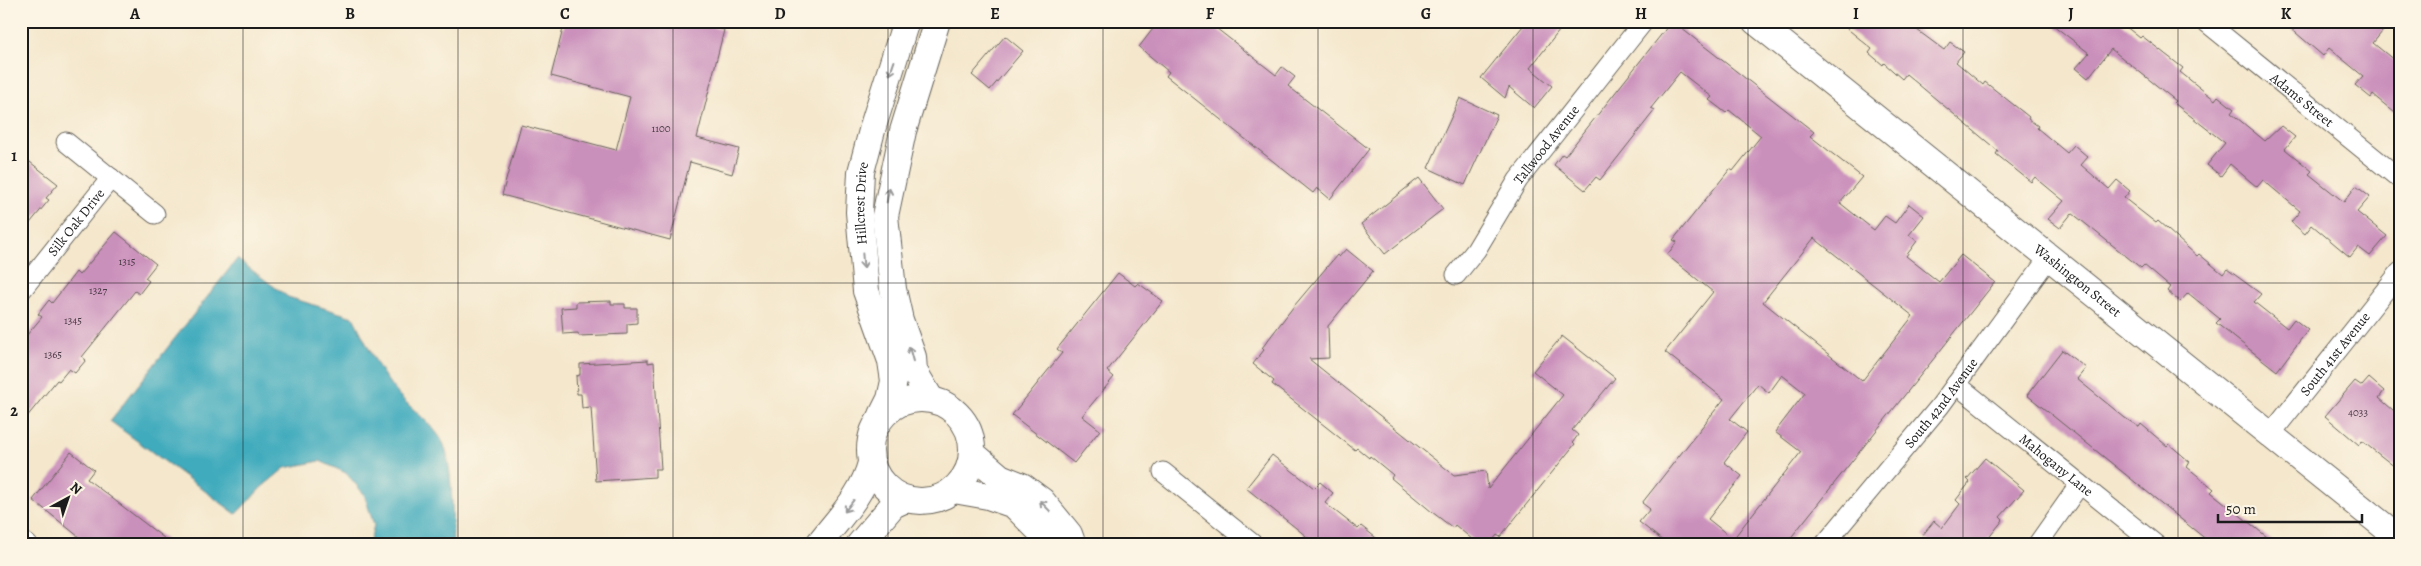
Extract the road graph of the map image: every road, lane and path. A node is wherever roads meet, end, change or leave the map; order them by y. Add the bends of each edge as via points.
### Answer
1 (906, 21) edge
2 (937, 21) edge
3 (1644, 21) edge
4 (1755, 21) edge
5 (2205, 21) edge
6 (66, 142) dead end
7 (111, 178) junction
8 (2400, 179) edge
9 (155, 214) dead end
10 (2050, 256) junction
11 (2400, 272) edge
12 (1456, 275) dead end
13 (21, 291) edge
14 (1956, 384) junction
15 (930, 398) junction
16 (882, 415) junction
17 (2270, 435) junction
18 (972, 454) junction
19 (871, 464) junction
20 (1163, 472) dead end
21 (2080, 484) junction
22 (954, 490) junction
23 (906, 499) junction
24 (2400, 539) edge
25 (21, 540) edge
26 (28, 545) edge
27 (818, 545) edge
28 (858, 545) edge
29 (1054, 545) edge
30 (1073, 545) edge
31 (1254, 545) edge
32 (1824, 545) edge
33 (2037, 545) edge
34 (2156, 545) edge

1 -> 16 street, Hillcrest Drive via 861,172 859,212 866,292 891,361 894,381
15 -> 2 street, Hillcrest Drive via 914,371 913,357 900,320 893,289 885,216 903,131
3 - 12 street, Tallwood Avenue via 1518,180 1476,250
4 - 10 street, Washington Street
5 - 8 street, Adams Street
6 - 7 street
7 - 9 street
7 - 13 street, Silk Oak Drive
10 - 14 street, South 42nd Avenue
10 - 17 street, Washington Street
11 - 17 street, South 41st Avenue
14 - 21 street, Mahogany Lane
14 - 32 street, South 42nd Avenue
15 - 16 street via 912,398 896,404
15 - 18 street via 946,404 960,415 969,429
16 - 19 street, Hillcrest Drive via 873,430
17 - 24 street, Washington Street
18 - 22 street via 965,478
30 -> 18 street via 1069,534 1042,501 1022,486 1000,477
19 - 23 street via 879,479
19 -> 27 street via 867,480
20 - 31 street
21 - 33 street
21 - 34 street, Mahogany Lane
22 - 23 street via 939,498
22 - 29 street via 1014,505
23 - 28 street via 893,505
25 - 26 street

